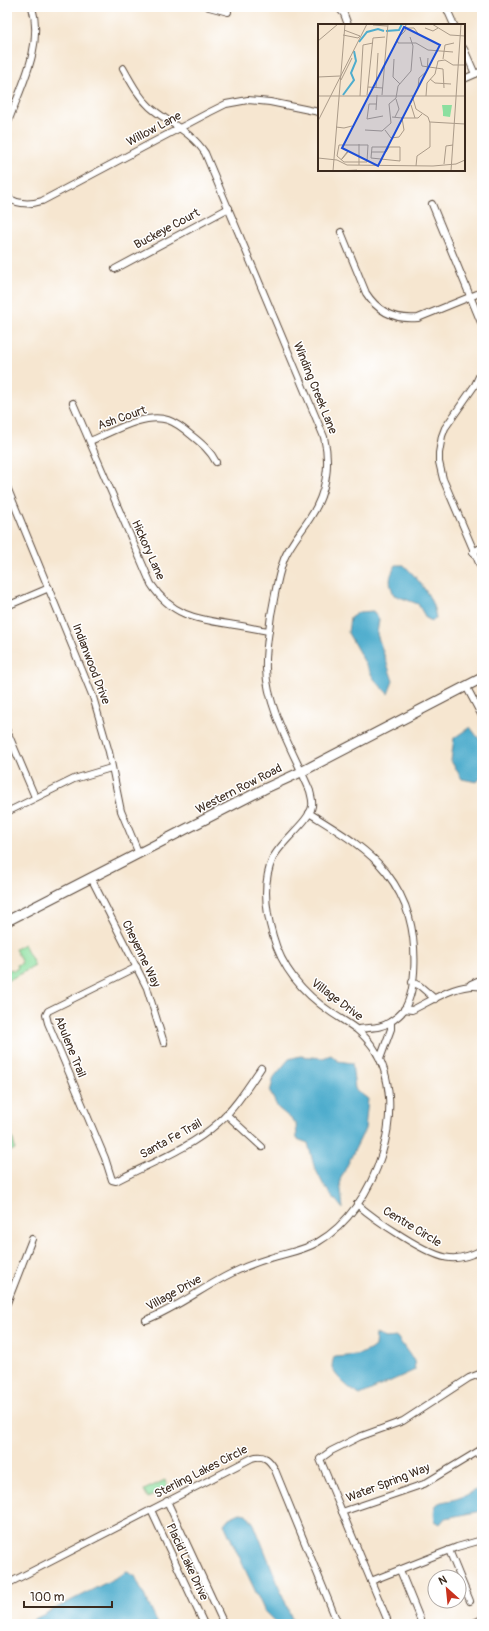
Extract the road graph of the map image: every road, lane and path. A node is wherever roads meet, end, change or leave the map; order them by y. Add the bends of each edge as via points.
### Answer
1 (32, 7) edge
2 (208, 7) edge
3 (338, 7) edge
4 (446, 7) edge
5 (228, 12) dead end
6 (348, 24) edge
7 (454, 24) edge
8 (465, 51) edge
9 (123, 68) dead end
10 (482, 71) edge
11 (475, 74) junction
12 (465, 79) edge
13 (318, 112) edge
14 (7, 125) edge
15 (180, 128) junction
16 (7, 197) edge
17 (432, 204) dead end
18 (229, 208) junction
19 (341, 232) dead end
20 (115, 269) dead end
21 (482, 292) edge
22 (470, 297) junction
23 (482, 325) edge
24 (482, 370) edge
25 (73, 403) dead end
26 (90, 441) junction
27 (216, 462) dead end
28 (7, 487) edge
29 (482, 547) edge
30 (473, 552) junction
31 (482, 570) edge
32 (49, 588) junction
33 (7, 606) edge
34 (269, 631) junction
35 (482, 678) edge
36 (466, 686) junction
37 (482, 716) edge
38 (7, 731) edge
39 (111, 768) junction
40 (302, 772) junction
41 (36, 797) junction
42 (7, 812) edge
43 (309, 813) junction
44 (139, 854) junction
45 (91, 878) junction
46 (7, 921) edge
47 (136, 967) junction
48 (482, 979) edge
49 (412, 982) junction
50 (467, 986) junction
51 (482, 987) edge
52 (435, 999) junction
53 (404, 1009) junction
54 (391, 1022) junction
55 (359, 1029) junction
56 (164, 1043) dead end
57 (380, 1059) junction
58 (261, 1068) dead end
59 (226, 1114) junction
60 (262, 1147) dead end
61 (114, 1181) joint
62 (358, 1204) junction
63 (32, 1239) dead end
64 (482, 1250) edge
65 (7, 1303) edge
66 (146, 1320) dead end
67 (482, 1373) edge
68 (482, 1449) edge
69 (167, 1501) junction
70 (151, 1510) junction
71 (342, 1512) junction
72 (482, 1540) edge
73 (449, 1550) junction
74 (400, 1570) junction
75 (371, 1581) junction
76 (7, 1584) edge
77 (470, 1601) dead end
78 (387, 1619) dead end
79 (420, 1619) dead end
80 (482, 1619) edge
81 (204, 1624) edge
82 (224, 1624) edge
83 (338, 1624) edge
84 (472, 1624) edge

1 - 14 street via 36,27 34,50
2 - 5 street
3 - 6 street
4 - 7 street
8 - 11 street
9 - 15 street, Winding Creek Lane via 141,98
10 - 11 street
11 - 12 street
13 - 15 street, Willow Lane via 270,102 243,100 226,104
15 - 16 street, Willow Lane via 42,201 26,204
15 - 18 street, Winding Creek Lane via 194,138 205,152
17 - 22 street
18 - 20 street, Buckeye Court
18 - 34 street, Winding Creek Lane via 326,446 327,468 322,494 317,507 284,558
19 - 22 street via 366,293 384,312 401,318 418,318
21 - 22 street
22 - 23 street
24 - 30 street via 445,428 439,454 443,479
25 - 26 street, Hickory Lane
26 - 27 street, Ash Court via 141,420 158,418 179,425 206,448
26 - 34 street, Hickory Lane via 148,577 161,598 179,612 196,618
28 - 32 street, Indianwood Drive
29 - 30 street
30 - 31 street
32 - 33 street
32 - 39 street, Indianwood Drive via 93,697
34 - 40 street, Winding Creek Lane via 267,684
35 - 36 street, Western Row Road
36 - 37 street
36 - 40 street, Western Row Road
38 - 41 street
39 - 41 street via 74,779
39 - 44 street, Indianwood Drive via 121,811
40 - 43 street via 312,800
40 - 44 street, Western Row Road
41 - 42 street
43 - 49 street via 369,854 397,888 411,924 414,955
43 - 55 street, Village Drive via 281,845 270,866 267,900 271,930 281,959 298,984 332,1013
44 - 45 street, Western Row Road
45 - 46 street, Western Row Road
45 - 47 street, Cheyenne Way
47 - 56 street, Cheyenne Way via 150,996
47 - 61 street, Abulene Trail via 48,1011 46,1015
48 - 50 street
49 - 52 street
49 - 53 street
50 - 51 street
50 - 52 street
52 - 53 street via 412,1010
53 - 54 street
54 - 55 street via 379,1027
54 - 57 street
55 - 57 street, Village Drive
57 - 62 street, Village Drive via 389,1096 387,1136 380,1161
58 - 59 street, Santa Fe Trail
59 - 60 street
59 - 61 street, Santa Fe Trail via 198,1138
62 - 64 street, Centre Circle via 419,1246 440,1256 465,1257
62 - 66 street, Village Drive via 340,1225 319,1242 240,1269 164,1313
63 - 65 street
67 - 71 street via 469,1378 403,1421 359,1437 320,1459
68 - 71 street, Water Spring Way via 424,1484
69 - 70 street, Sterling Lakes Circle
69 - 82 street, Placid Lake Drive
69 - 83 street, Sterling Lakes Circle via 252,1458 260,1456 268,1459 275,1470
70 - 76 street, Sterling Lakes Circle
70 - 81 street, Placid Lake Drive
71 - 75 street
72 - 73 street
73 - 74 street
73 - 77 street
74 - 75 street
74 - 79 street
75 - 78 street
80 - 84 street

